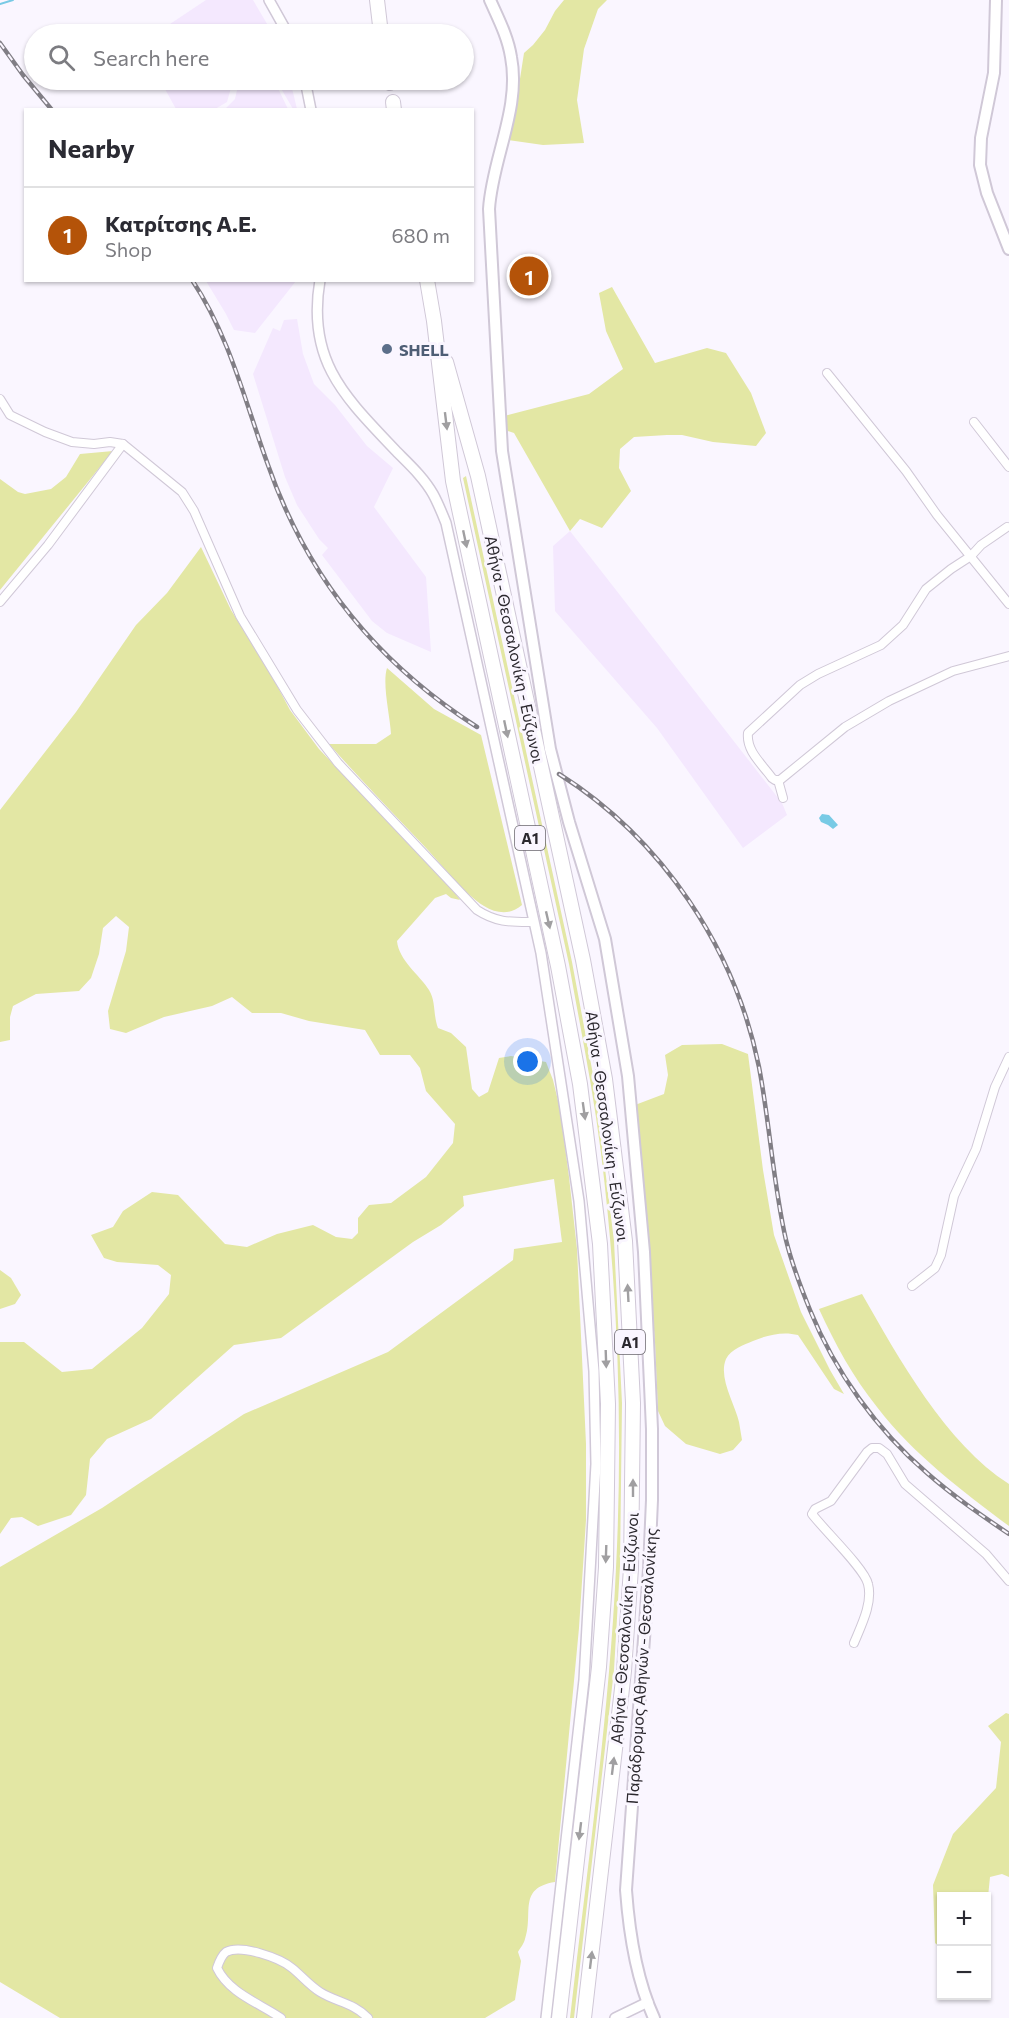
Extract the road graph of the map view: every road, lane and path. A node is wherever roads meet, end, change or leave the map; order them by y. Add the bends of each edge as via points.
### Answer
1 (269, 0) edge
2 (376, 0) edge
3 (490, 0) edge
4 (996, 0) edge
5 (282, 24) edge
6 (380, 24) edge
7 (307, 90) edge
8 (311, 108) edge
9 (1009, 249) edge
10 (320, 282) edge
11 (427, 282) edge
12 (435, 321) junction
13 (826, 373) dead end
14 (0, 399) edge
15 (974, 422) dead end
16 (123, 444) junction
17 (1009, 466) edge
18 (1007, 527) dead end
19 (971, 556) junction
20 (0, 602) edge
21 (1009, 604) edge
22 (1009, 656) edge
23 (778, 780) junction
24 (783, 798) dead end
25 (534, 922) junction
26 (1009, 1057) edge
27 (912, 1286) dead end
28 (1009, 1581) edge
29 (854, 1643) dead end
30 (648, 2002) junction
31 (553, 2017) edge
32 (281, 2018) edge
33 (368, 2018) edge
34 (584, 2018) edge
35 (615, 2018) edge
36 (654, 2018) edge

1 - 5 street
2 - 6 highway
3 - 30 main road, Παράδρομος Αθηνών - Θεσσαλονίκης via 508,46 513,73 510,111 492,179 489,209 502,451 550,749 605,939 628,1076 644,1252 652,1500 626,1890
4 - 9 main road via 994,73 981,138 980,165
7 - 8 street
10 - 25 street via 319,335 328,367 351,402 427,484 446,523
11 - 12 highway, Αθήνα - Θεσσαλονίκη - Εύζωνοι / Α1
12 -> 31 highway, Αθήνα - Θεσσαλονίκη - Εύζωνοι / Α1 via 453,481 558,966 580,1084 600,1244 608,1404 606,1567 599,1667
34 -> 12 highway, Αθήνα - Θεσσαλονίκη - Εύζωνοι / Α1 via 624,1671 631,1568 633,1403 625,1241 605,1079 583,960 478,476
13 - 19 street
14 - 16 street via 10,415 72,442
15 - 17 street
16 - 20 street
16 - 25 street via 182,492 240,615 297,710 338,763 477,910 508,922
18 - 19 street
19 - 21 street
19 - 23 street via 926,589 903,625 881,645 800,685 748,733 750,749 772,778
22 - 23 street via 953,671 889,701 845,727
23 - 24 street
25 - 31 street via 579,1202 594,1371 596,1464 584,1680
26 - 27 street via 995,1087 976,1149 954,1196 941,1255 935,1268
28 - 29 street via 986,1554 905,1484 887,1454 872,1448 831,1501 812,1514 868,1583 867,1607
30 - 35 street
30 - 36 main road, Παράδρομος Αθηνών - Θεσσαλονίκης
32 - 33 street via 230,1987 217,1968 227,1952 237,1950 279,1960 322,1994 351,2005

